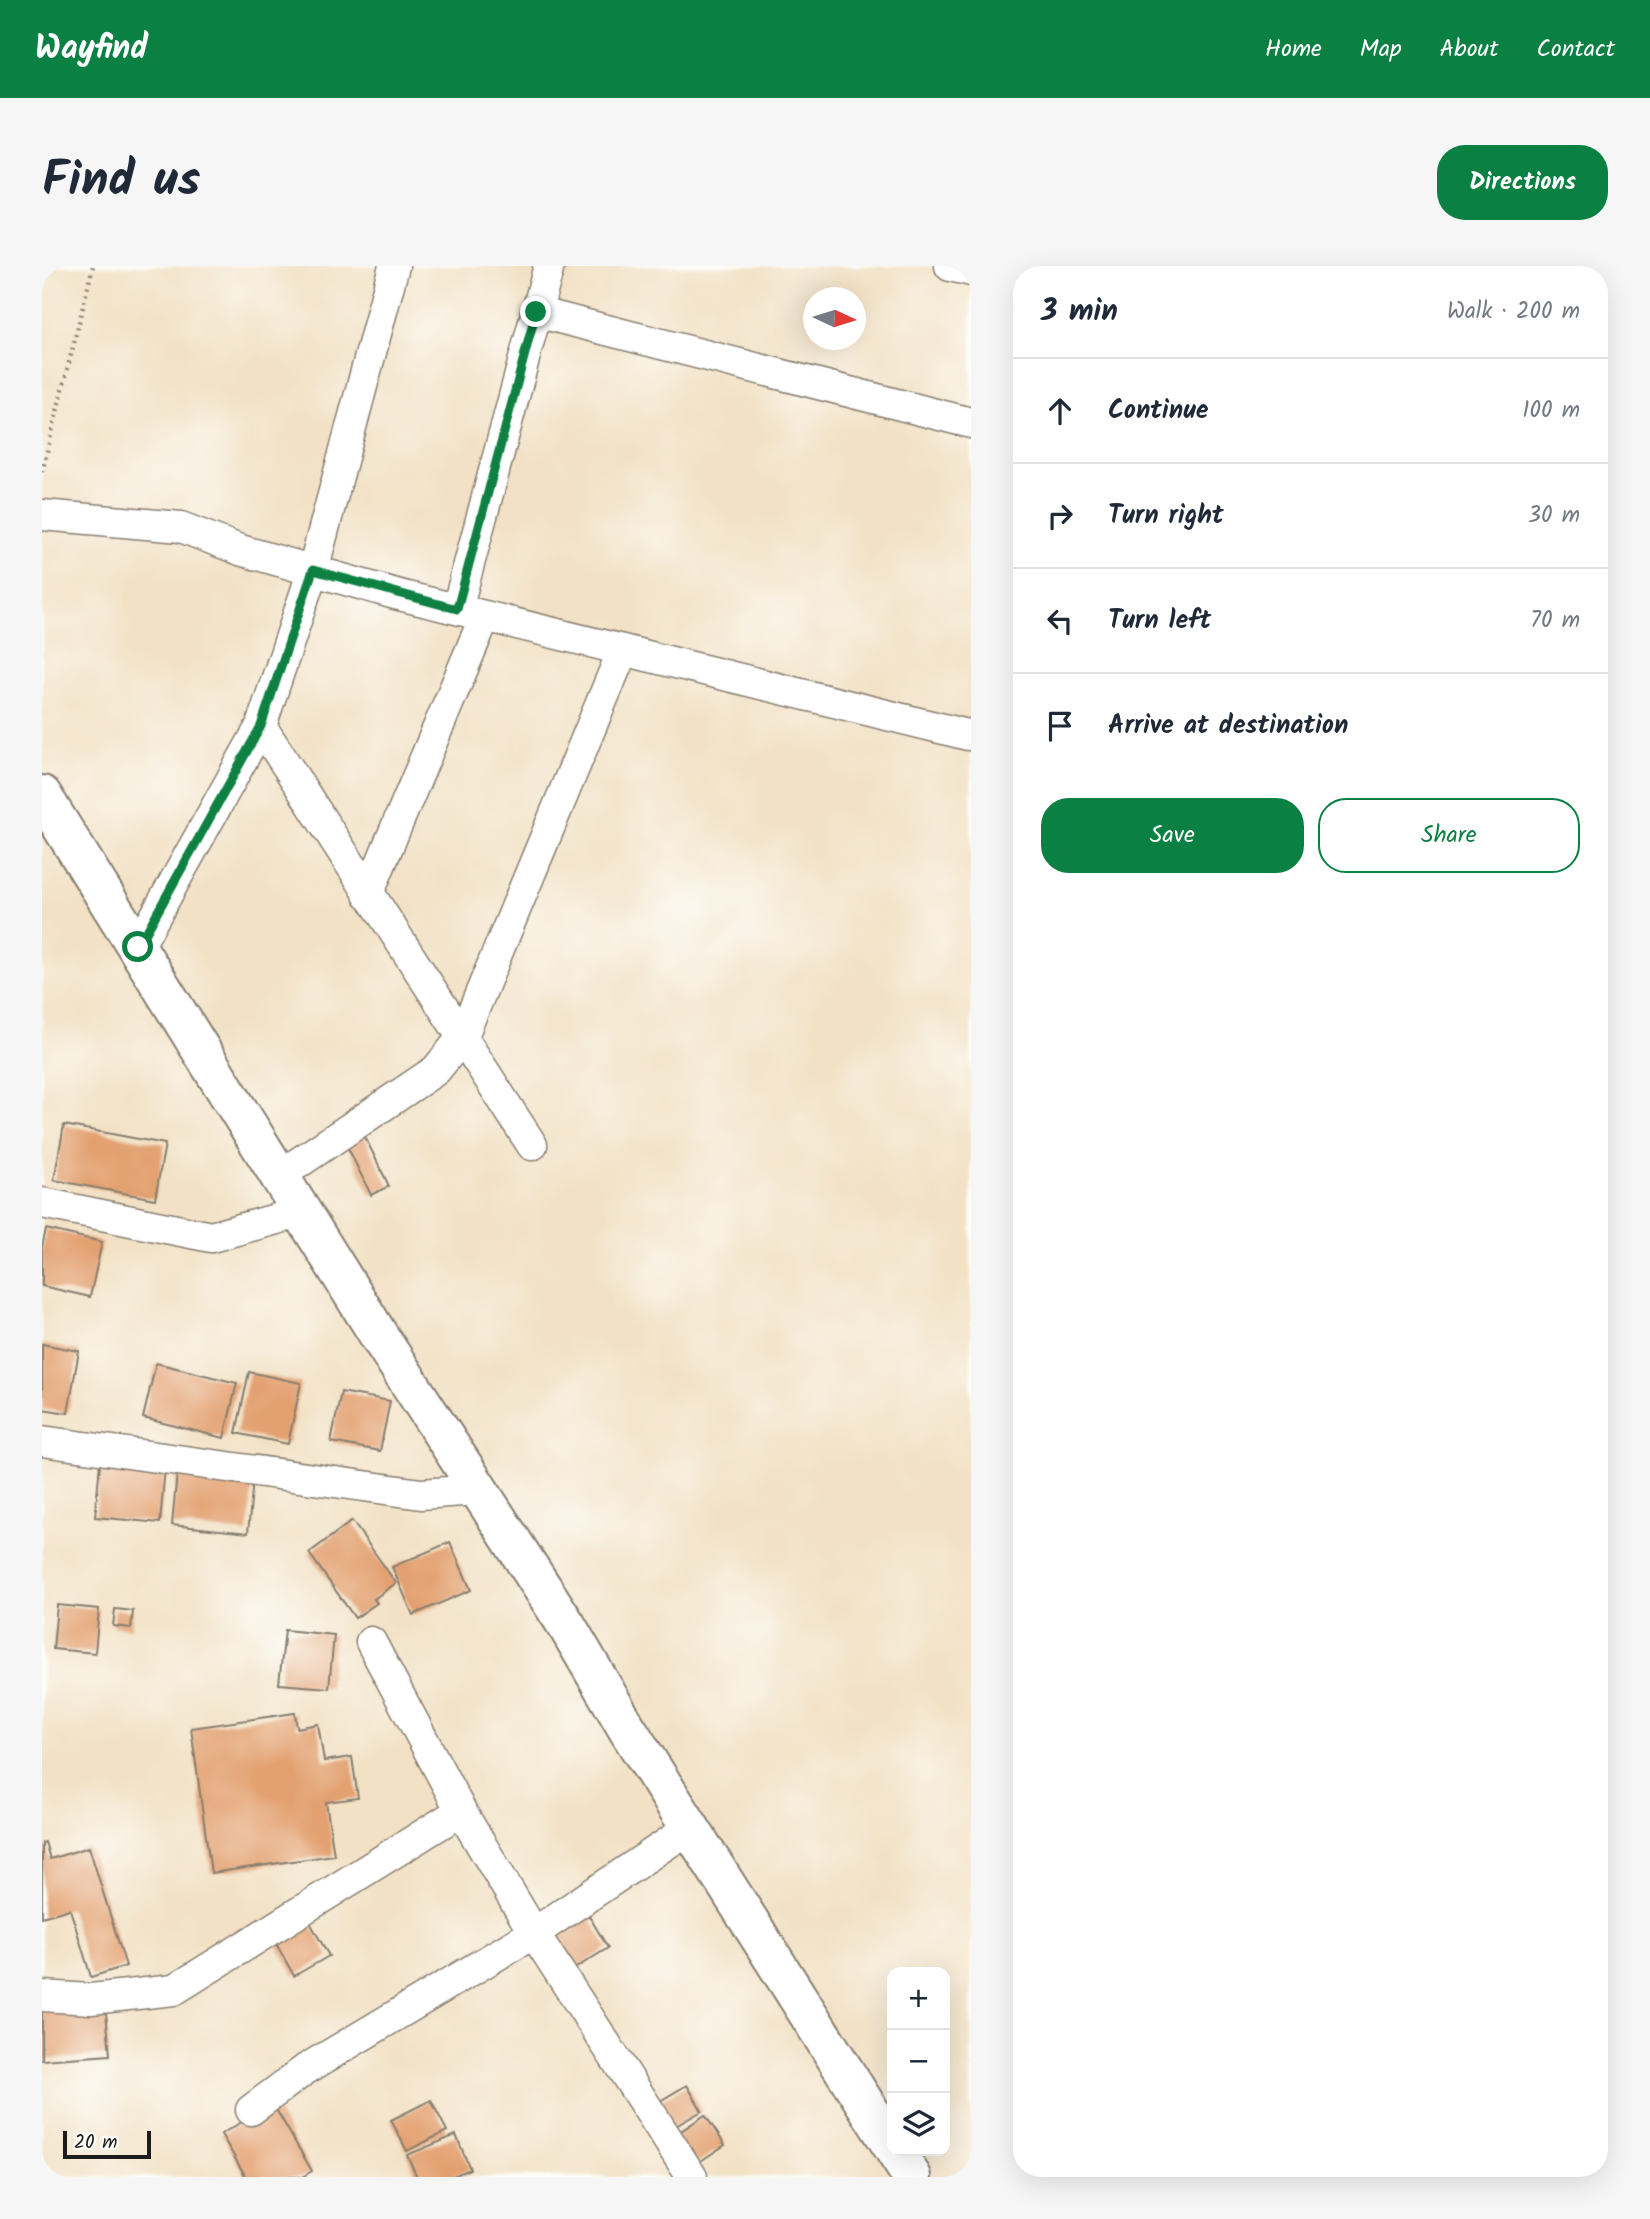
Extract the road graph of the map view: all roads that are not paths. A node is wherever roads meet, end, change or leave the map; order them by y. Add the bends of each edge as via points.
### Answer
1 (394, 266) edge
2 (549, 266) edge
3 (950, 266) edge
4 (971, 271) edge
5 (536, 312) junction
6 (971, 424) edge
7 (42, 515) edge
8 (313, 570) junction
9 (471, 613) junction
10 (623, 650) junction
11 (261, 726) junction
12 (971, 734) edge
13 (42, 795) edge
14 (368, 894) junction
15 (138, 947) junction
16 (462, 1038) junction
17 (532, 1145) dead end
18 (279, 1176) junction
19 (42, 1203) edge
20 (302, 1212) junction
21 (42, 1441) edge
22 (477, 1490) junction
23 (371, 1642) dead end
24 (461, 1811) junction
25 (690, 1828) junction
26 (534, 1933) junction
27 (42, 1996) edge
28 (251, 2110) dead end
29 (887, 2138) edge
30 (898, 2156) edge
31 (692, 2177) edge
32 (912, 2177) edge

1 - 8 street
2 - 5 street
3 - 4 street
5 - 6 street
5 - 9 street
7 - 8 street via 181,527 240,550
8 - 9 street
8 - 11 street
9 - 10 street
9 - 14 street
10 - 12 street
10 - 16 street
11 - 14 street
11 - 15 street
13 - 15 main road
14 - 16 street
15 - 18 main road
16 - 17 street
16 - 18 street via 436,1070
18 - 20 main road
19 - 20 street via 211,1237
20 - 22 main road
21 - 22 street via 421,1494
22 - 25 main road via 567,1626
23 - 24 street
24 - 26 street
24 - 27 street via 174,1990 91,1999
25 - 26 street
25 - 29 main road
26 - 28 street via 306,2069
26 - 31 street
30 - 32 main road

